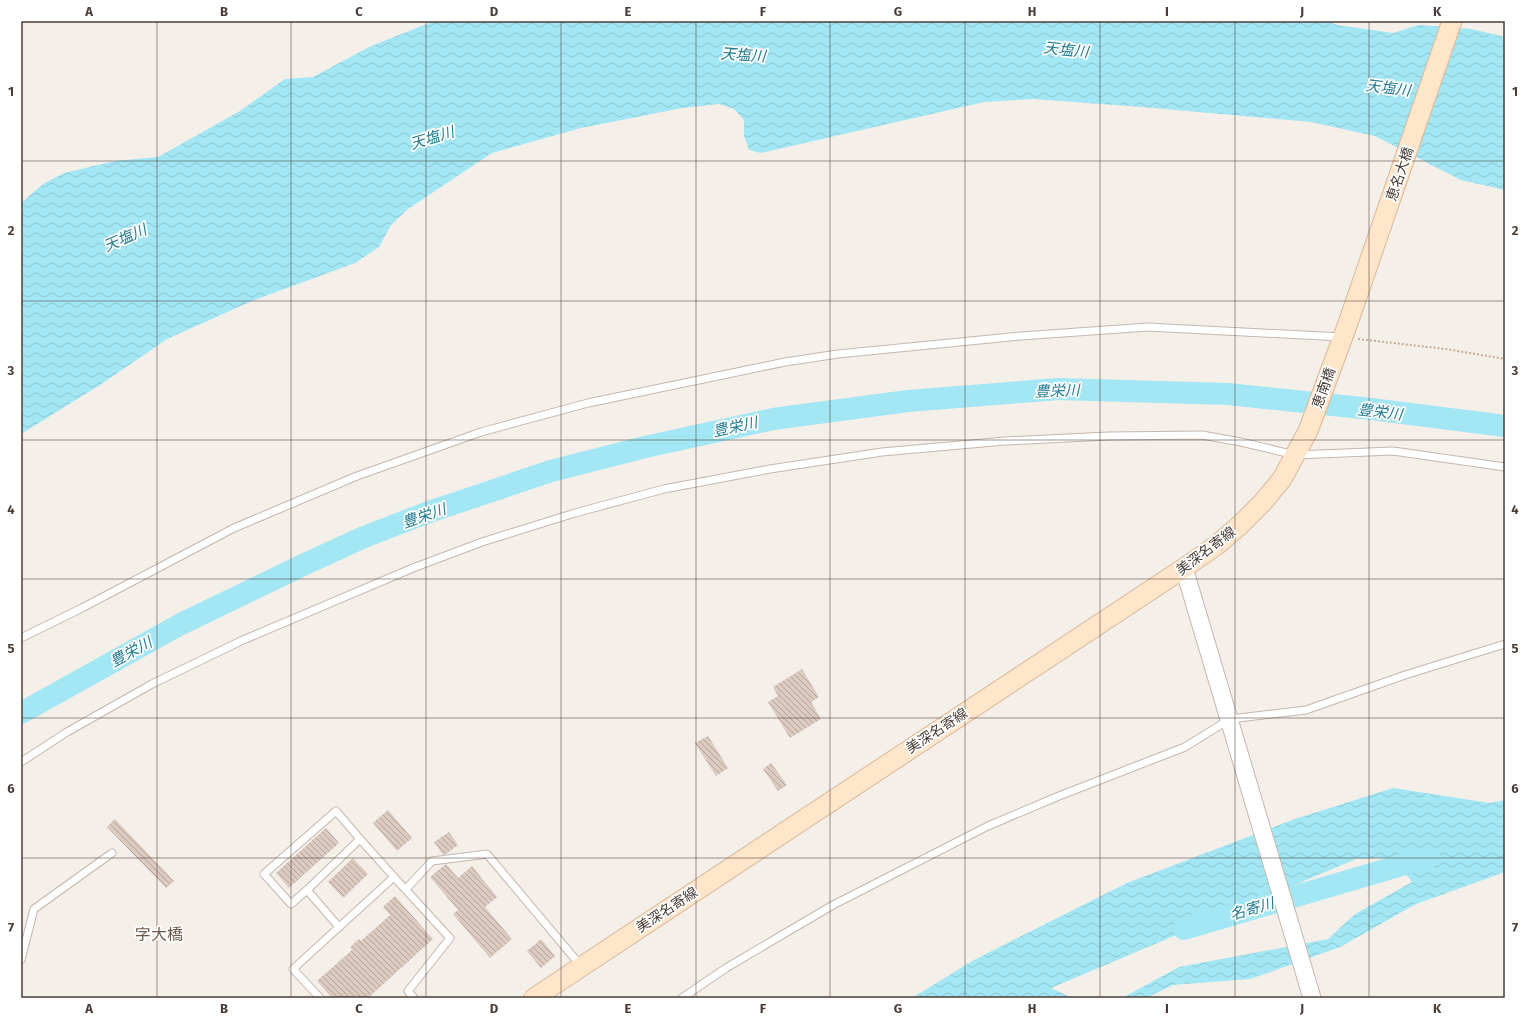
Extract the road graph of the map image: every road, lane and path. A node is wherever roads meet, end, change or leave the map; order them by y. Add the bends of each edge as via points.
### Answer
1 (1452, 21) edge
2 (1343, 336) junction
3 (1505, 358) edge
4 (1308, 431) joint
5 (1295, 455) junction
6 (1505, 467) edge
7 (1184, 568) junction
8 (21, 638) edge
9 (1505, 644) edge
10 (1230, 719) junction
11 (21, 762) edge
12 (360, 839) junction
13 (112, 853) dead end
14 (394, 877) junction
15 (406, 889) junction
16 (307, 890) junction
17 (339, 928) junction
18 (21, 960) edge
19 (582, 966) junction
20 (320, 998) edge
21 (414, 998) edge
22 (534, 998) edge
23 (682, 998) edge
24 (1312, 998) edge

1 - 2 main road, 恵名大橋
2 - 3 path
2 - 4 main road, 恵南橋
2 - 8 lane via 1148,327 1021,336 823,356 588,402 481,432 357,476 234,528
4 - 5 main road, 美深名寄線
5 - 6 lane via 1393,451
5 - 7 main road, 美深名寄線 via 1282,479 1263,502 1217,546
5 - 11 lane via 1202,435 1005,440 882,452 664,489 482,542 413,568 243,640 152,684 67,732
7 - 10 street
7 - 19 main road, 美深名寄線
9 - 10 lane via 1405,675 1306,710
10 - 23 lane via 1185,747 988,826 833,905 726,968
10 - 24 street
12 - 14 lane
12 - 16 lane
12 - 16 lane via 336,811 264,874 291,904
13 - 18 lane via 34,908
14 - 15 lane
14 - 17 lane
15 - 19 lane via 432,861 487,854
15 - 21 lane via 450,938 408,991
16 - 17 lane
17 - 20 lane via 293,969
19 - 22 main road, 美深名寄線

